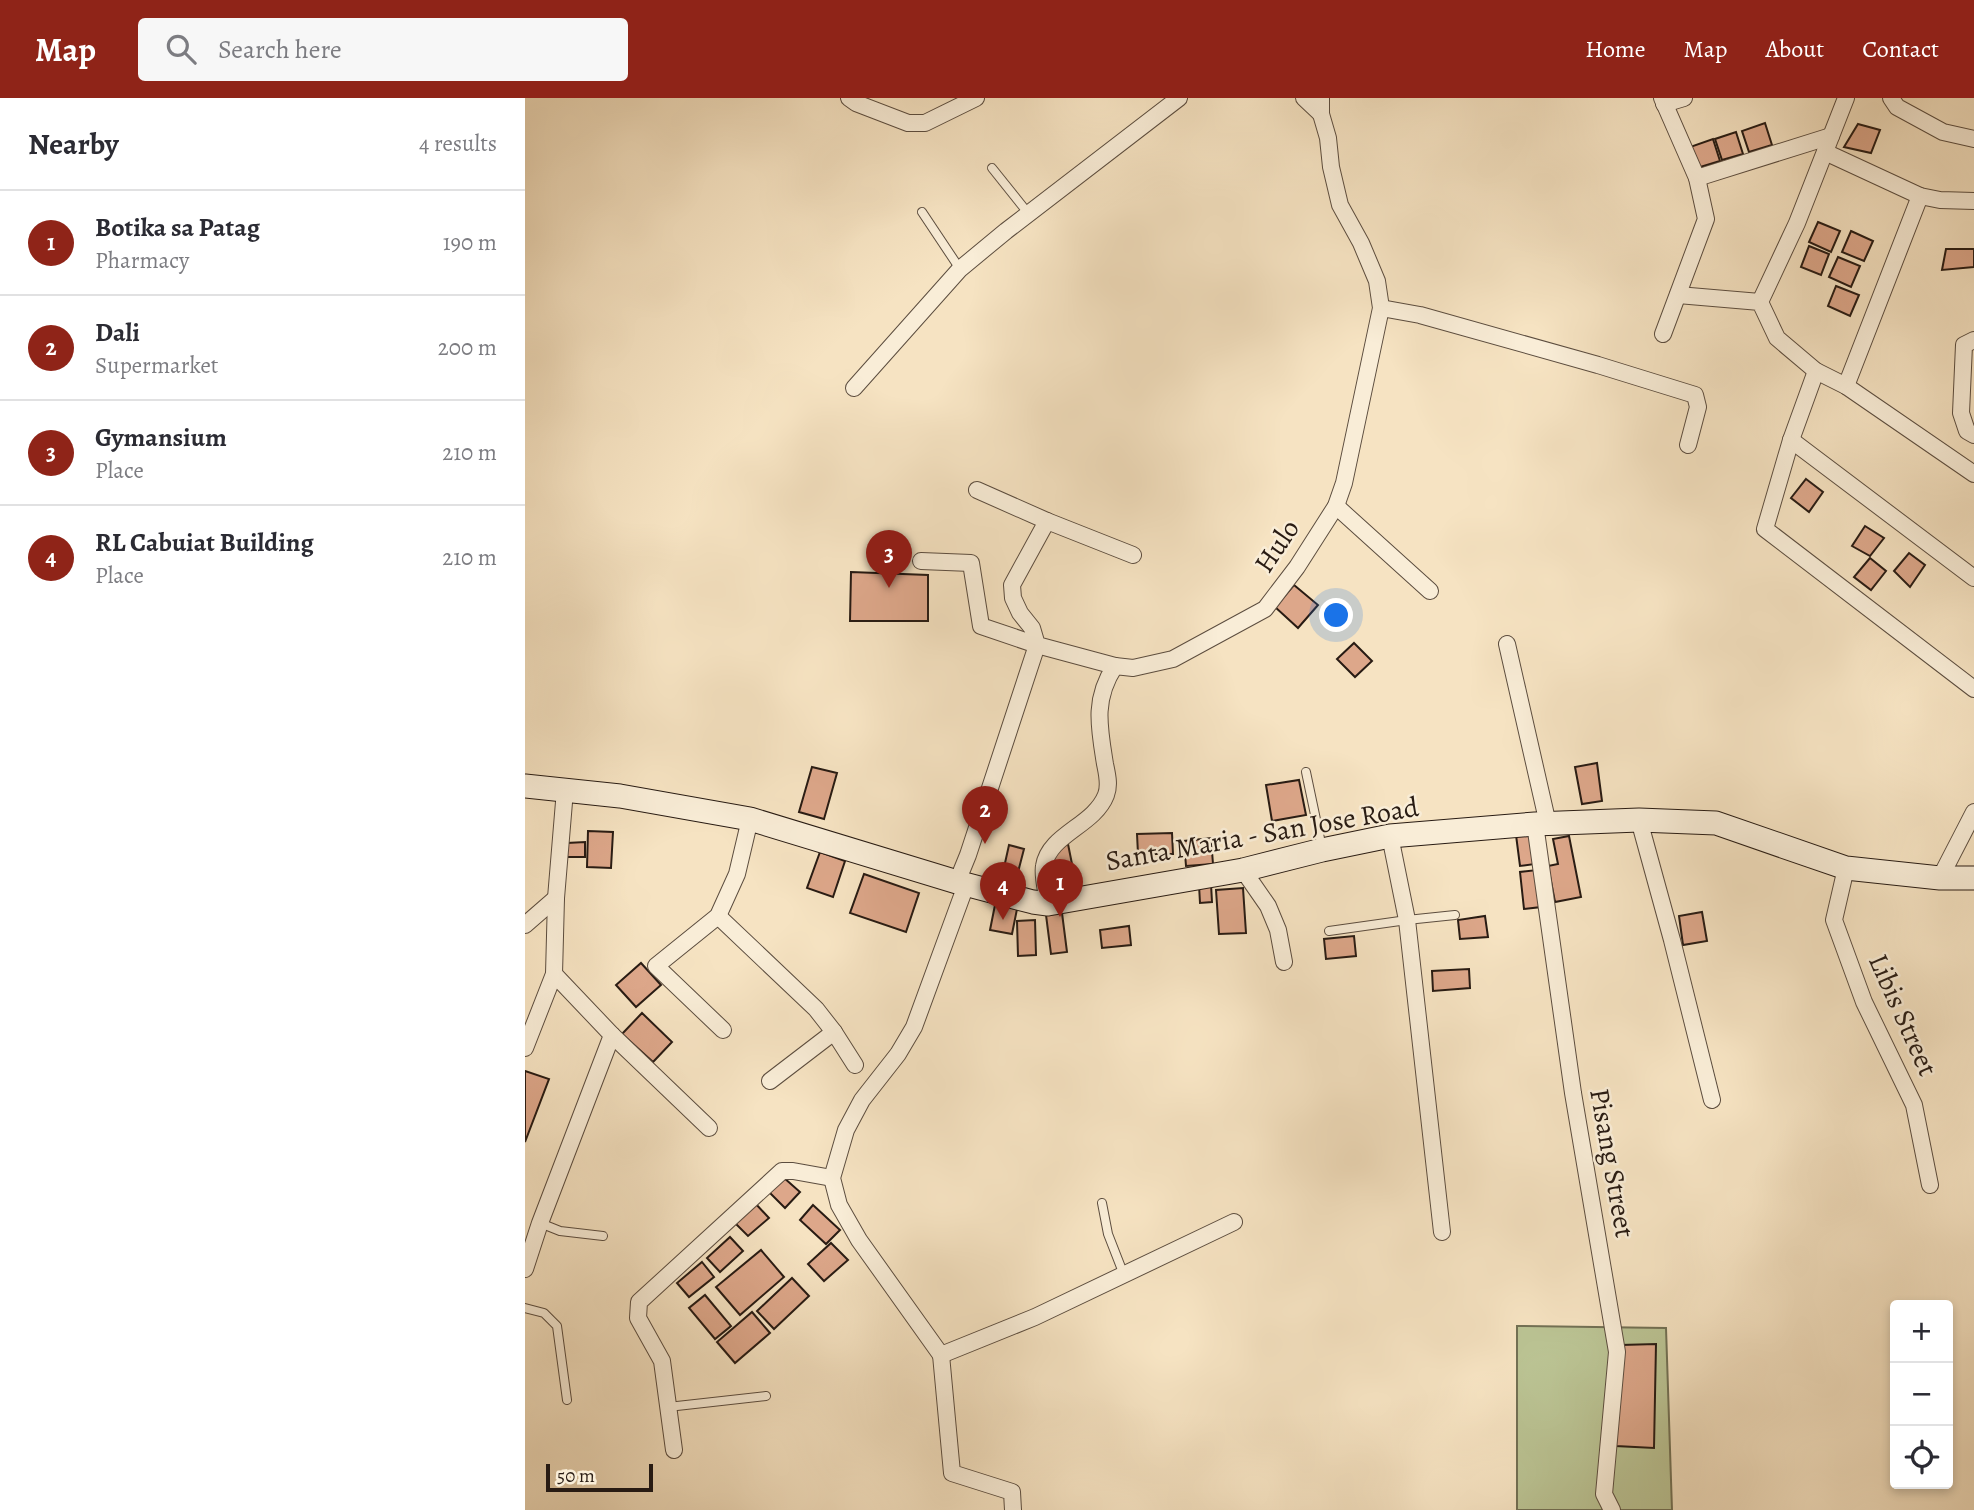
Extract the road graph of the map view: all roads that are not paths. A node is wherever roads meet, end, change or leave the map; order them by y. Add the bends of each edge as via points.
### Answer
1 (849, 98) edge
2 (976, 98) edge
3 (1179, 98) edge
4 (1304, 98) edge
5 (1684, 98) edge
6 (1846, 98) edge
7 (1891, 98) edge
8 (1663, 101) edge
9 (1321, 106) edge
10 (1831, 136) junction
11 (1974, 139) edge
12 (1825, 152) junction
13 (992, 168) dead end
14 (1697, 178) junction
15 (1920, 195) junction
16 (1974, 201) edge
17 (922, 212) dead end
18 (1028, 214) junction
19 (960, 269) junction
20 (1678, 295) junction
21 (1760, 302) junction
22 (1381, 308) junction
23 (1663, 334) dead end
24 (1974, 340) edge
25 (1816, 371) junction
26 (1846, 386) junction
27 (854, 388) dead end
28 (1974, 435) edge
29 (1791, 440) junction
30 (1688, 445) dead end
31 (1974, 474) edge
32 (977, 490) dead end
33 (1336, 506) junction
34 (1047, 521) junction
35 (1133, 555) dead end
36 (921, 561) dead end
37 (1974, 578) edge
38 (1430, 591) dead end
39 (1507, 644) dead end
40 (1037, 645) junction
41 (1115, 666) junction
42 (1974, 689) edge
43 (1306, 772) dead end
44 (525, 786) edge
45 (565, 790) junction
46 (1974, 812) edge
47 (750, 819) junction
48 (1639, 820) junction
49 (1542, 824) junction
50 (1390, 836) junction
51 (1322, 850) junction
52 (1846, 868) junction
53 (1243, 870) junction
54 (1940, 878) junction
55 (1974, 878) edge
56 (962, 883) junction
57 (556, 898) junction
58 (1048, 904) junction
59 (1455, 915) dead end
60 (718, 916) junction
61 (1407, 920) junction
62 (525, 925) edge
63 (1329, 931) dead end
64 (1284, 962) dead end
65 (554, 974) junction
66 (723, 1030) dead end
67 (834, 1032) junction
68 (612, 1035) junction
69 (525, 1048) edge
70 (855, 1065) dead end
71 (770, 1080) dead end
72 (1712, 1101) dead end
73 (709, 1128) dead end
74 (832, 1178) junction
75 (1930, 1185) dead end
76 (1102, 1203) dead end
77 (1234, 1222) dead end
78 (540, 1223) junction
79 (1442, 1232) dead end
80 (603, 1236) dead end
81 (525, 1269) edge
82 (1124, 1275) junction
83 (525, 1308) edge
84 (941, 1355) junction
85 (766, 1396) dead end
86 (567, 1400) dead end
87 (668, 1407) junction
88 (674, 1450) dead end
89 (1013, 1510) edge
90 (1612, 1510) edge

1 - 2 street via 908,123 925,123
3 - 18 street
4 - 9 street
5 - 8 street
6 - 10 street
7 - 11 street via 1897,107 1943,132
8 - 14 street
9 - 22 street, Hulo via 1340,205 1377,281
10 - 12 street
10 - 14 street
12 - 15 street
12 - 21 street
13 - 18 lane
14 - 20 street via 1706,219
15 - 16 street
15 - 26 street
17 - 19 lane
18 - 19 street
19 - 27 street
20 - 21 street
20 - 23 street
21 - 25 street via 1777,338
22 - 30 street via 1445,322 1695,395 1698,407
22 - 33 street, Hulo
24 - 28 street via 1965,345 1961,413 1967,431
25 - 26 street
25 - 29 street
26 - 31 street
29 - 37 street
29 - 42 street via 1765,529
32 - 34 street
33 - 38 street
33 - 41 street, Hulo via 1265,608 1173,659 1133,668
34 - 35 street
34 - 40 street via 1012,585 1013,598
36 - 40 street, Hulo via 971,563 981,626
39 - 49 street, Pisang Street
40 - 41 street, Hulo
40 - 56 street
41 - 58 street via 1099,705 1108,785 1105,797 1092,817 1053,846 1044,867
43 - 51 lane
44 - 45 main road, Santa Maria - San Jose Road
45 - 47 main road, Santa Maria - San Jose Road
45 - 57 street
46 - 54 street
47 - 56 main road, Santa Maria - San Jose Road
47 - 60 street via 737,874
48 - 49 main road, Santa Maria - San Jose Road
48 - 52 main road, Santa Maria - San Jose Road via 1716,823
48 - 72 street
49 - 50 main road, Santa Maria - San Jose Road
49 - 90 street, Pisang Street via 1573,1093 1617,1352 1604,1494
50 - 51 main road, Santa Maria - San Jose Road
50 - 61 street
51 - 53 main road, Santa Maria - San Jose Road
52 - 54 main road, Santa Maria - San Jose Road
52 - 75 street, Libis Street via 1834,920 1864,1002 1914,1105
53 - 58 main road, Santa Maria - San Jose Road
53 - 64 street via 1268,906
54 - 55 main road, Santa Maria - San Jose Road
56 - 58 main road, Santa Maria - San Jose Road
56 - 74 street via 946,943 914,1027 846,1130
57 - 62 street
57 - 65 street
59 - 61 lane
60 - 66 street via 656,966
60 - 67 street
61 - 63 lane
61 - 79 street
65 - 68 street
65 - 69 street
67 - 70 street
67 - 71 street
68 - 73 street
68 - 78 street
74 - 84 street via 839,1205 859,1240
74 - 87 street via 782,1171 639,1302 638,1318 662,1361
76 - 82 lane
77 - 82 street
78 - 80 lane via 560,1231
78 - 81 street
82 - 84 street
83 - 86 lane via 544,1313 557,1326
84 - 89 street via 952,1474 1012,1492
85 - 87 lane
87 - 88 street

